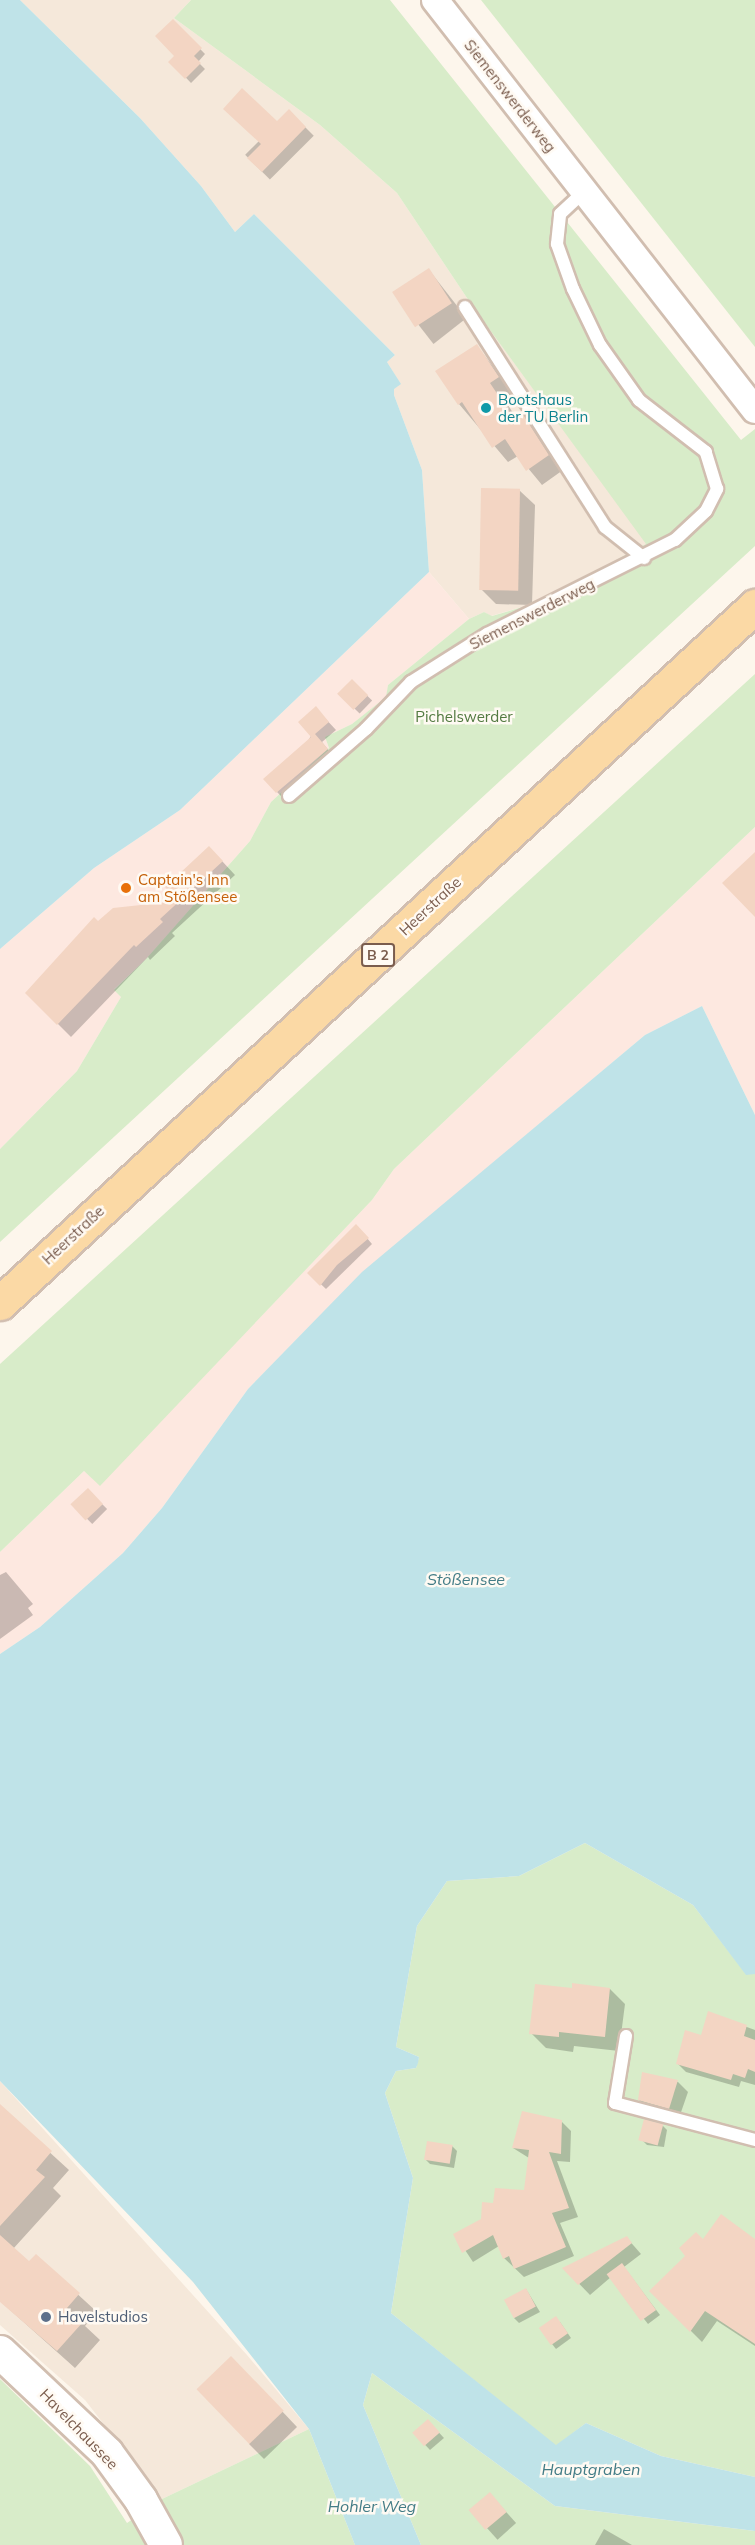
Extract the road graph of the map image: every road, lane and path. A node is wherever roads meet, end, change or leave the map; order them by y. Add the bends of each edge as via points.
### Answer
1 (435, 0) edge
2 (585, 191) junction
3 (465, 307) dead end
4 (755, 410) edge
5 (644, 558) junction
6 (755, 606) edge
7 (289, 796) dead end
8 (0, 1303) edge
9 (626, 2036) dead end
10 (755, 2140) edge
11 (0, 2352) edge
12 (166, 2545) edge

1 - 2 street, Siemenswerderweg
2 - 4 street, Siemenswerderweg
2 - 5 lane, Siemenswerderweg via 560,214 557,244 573,289 600,345 639,400 706,452 717,489 706,511 675,540
3 - 5 lane via 605,527
5 - 7 lane, Siemenswerderweg via 487,634 411,682 366,729
6 - 8 main road, Heerstraße / B 2
9 - 10 lane via 615,2103
11 - 12 street, Havelchaussee via 107,2453 141,2500

